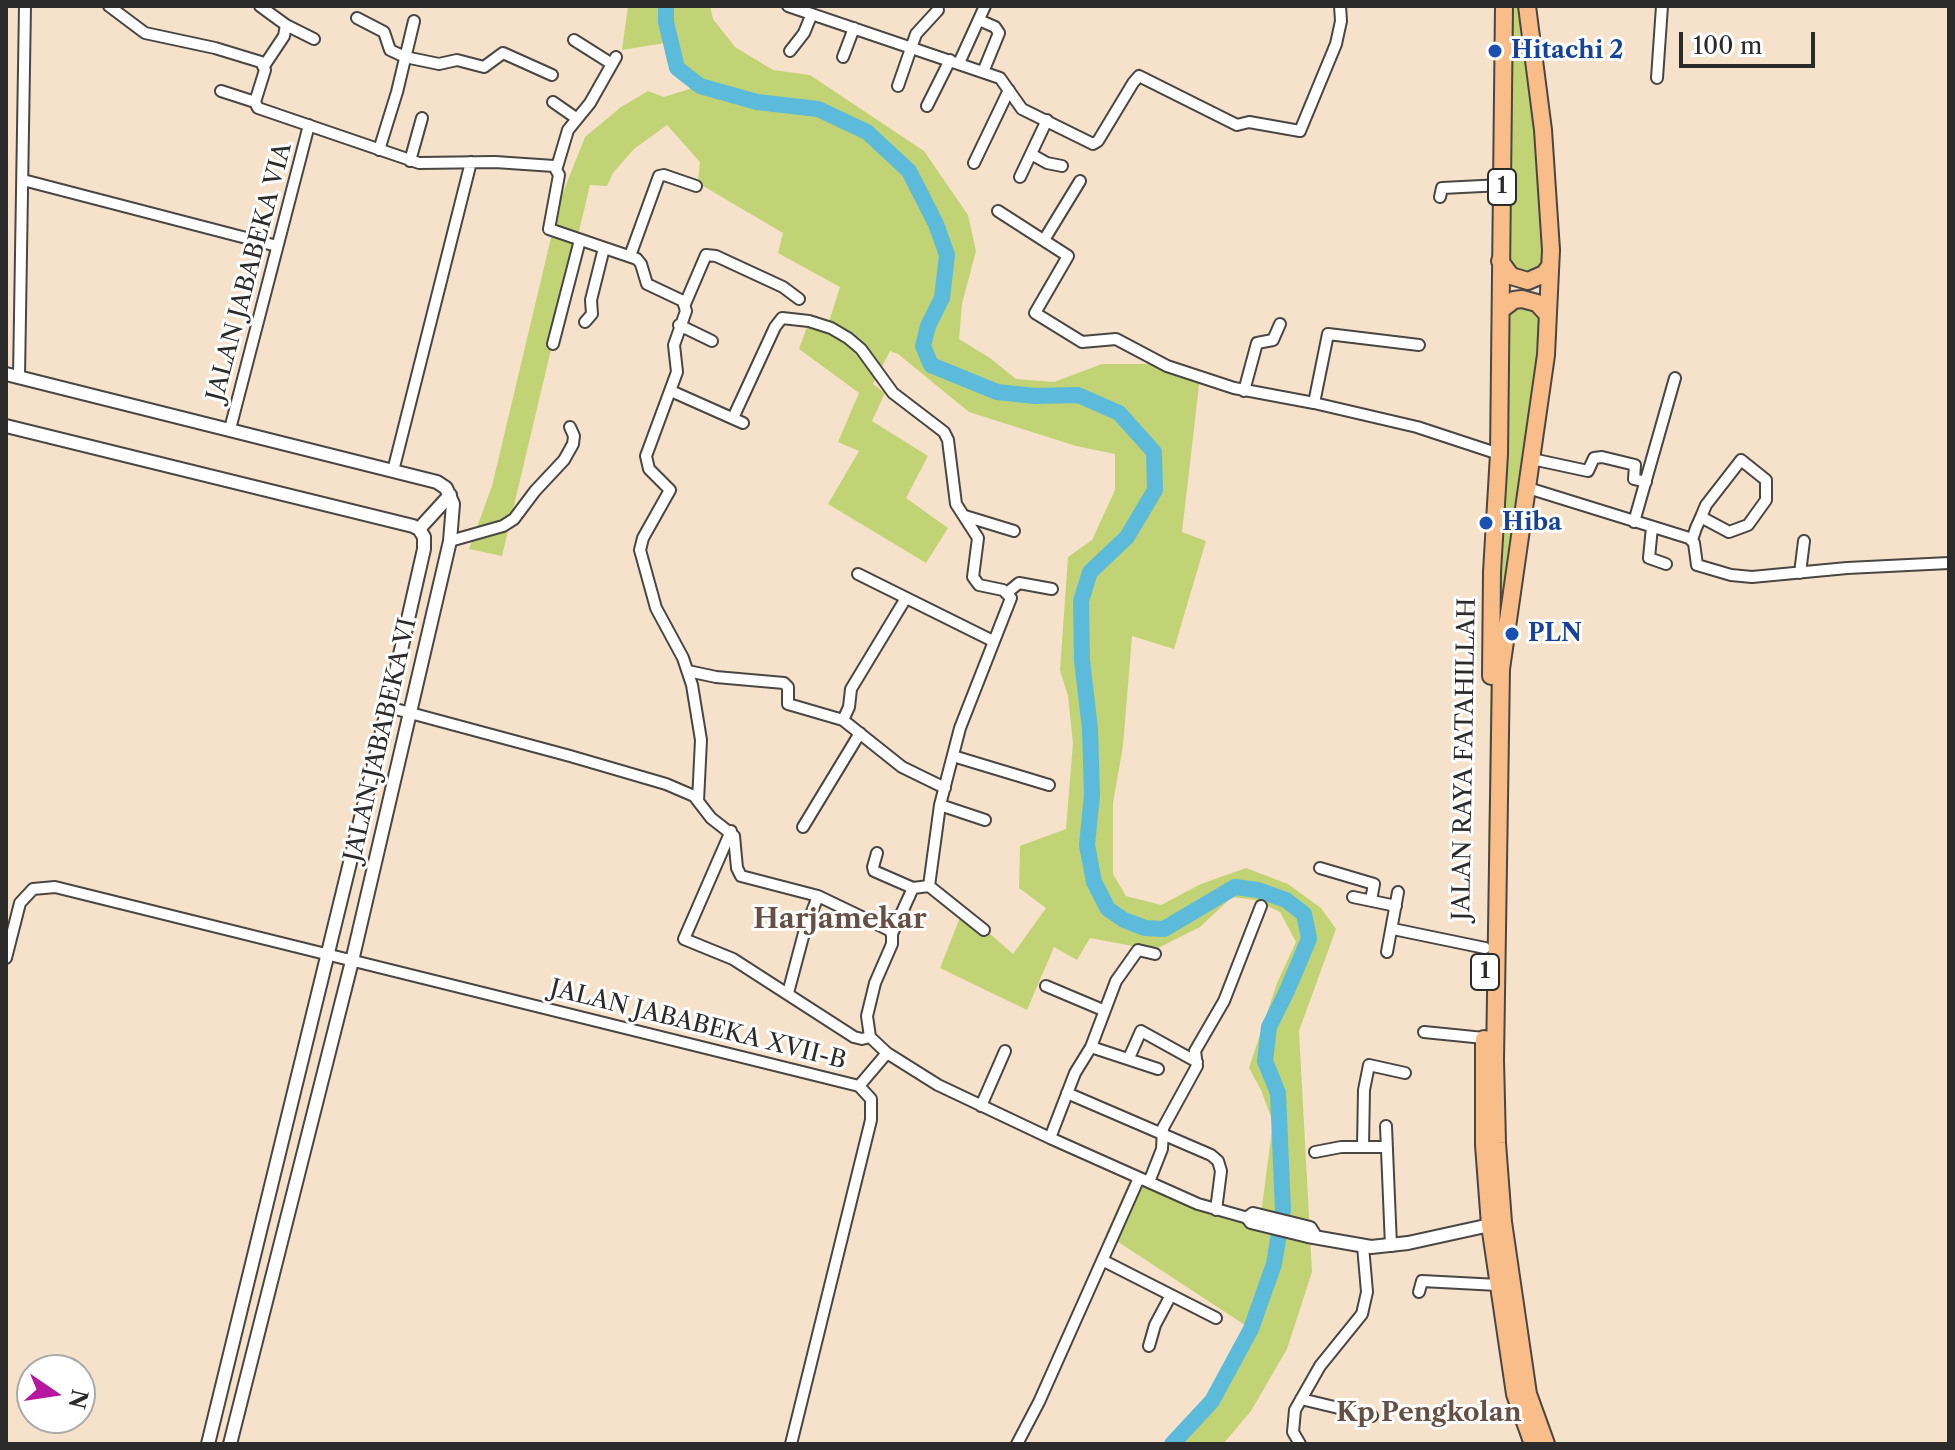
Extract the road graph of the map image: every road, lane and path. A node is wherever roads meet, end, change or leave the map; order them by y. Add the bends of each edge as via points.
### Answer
1 (25, 6) edge
2 (109, 6) edge
3 (260, 6) edge
4 (788, 6) edge
5 (985, 6) edge
6 (1340, 6) edge
7 (1504, 6) edge
8 (1527, 6) edge
9 (1662, 6) edge
10 (938, 10) dead end
11 (811, 16) junction
12 (357, 18) dead end
13 (979, 20) junction
14 (414, 21) dead end
15 (286, 25) junction
16 (854, 28) junction
17 (314, 39) dead end
18 (574, 40) dead end
19 (912, 47) junction
20 (790, 51) dead end
21 (405, 57) junction
22 (843, 57) dead end
23 (955, 61) junction
24 (264, 66) junction
25 (983, 72) junction
26 (552, 75) dead end
27 (1657, 78) dead end
28 (898, 86) dead end
29 (1009, 90) junction
30 (221, 91) dead end
31 (255, 102) junction
32 (553, 102) dead end
33 (927, 106) dead end
34 (422, 118) dead end
35 (576, 118) junction
36 (1047, 120) junction
37 (309, 125) junction
38 (379, 150) junction
39 (1031, 154) junction
40 (410, 161) junction
41 (471, 162) junction
42 (974, 163) dead end
43 (1062, 166) dead end
44 (557, 167) junction
45 (1020, 177) dead end
46 (23, 180) junction
47 (1080, 181) dead end
48 (1502, 185) junction
49 (696, 186) dead end
50 (1440, 197) dead end
51 (998, 211) dead end
52 (578, 239) junction
53 (1044, 240) junction
54 (277, 246) junction
55 (604, 248) junction
56 (630, 256) junction
57 (1500, 261) junction
58 (1550, 266) junction
59 (799, 299) dead end
60 (685, 304) junction
61 (1501, 310) junction
62 (1548, 315) junction
63 (585, 322) dead end
64 (1280, 324) dead end
65 (679, 325) junction
66 (712, 341) dead end
67 (553, 344) dead end
68 (1419, 345) dead end
69 (6, 374) edge
70 (19, 377) junction
71 (1675, 378) dead end
72 (671, 391) junction
73 (1244, 391) junction
74 (1314, 403) junction
75 (6, 426) edge
76 (570, 427) dead end
77 (230, 429) junction
78 (1499, 454) junction
79 (1532, 459) junction
80 (393, 471) junction
81 (1646, 482) junction
82 (1528, 488) junction
83 (450, 495) junction
84 (965, 516) junction
85 (1701, 517) junction
86 (1634, 522) junction
87 (1652, 527) junction
88 (419, 529) junction
89 (1014, 531) dead end
90 (1692, 540) junction
91 (450, 541) junction
92 (1804, 541) dead end
93 (1949, 563) edge
94 (1666, 564) dead end
95 (1800, 573) junction
96 (858, 574) dead end
97 (1052, 589) dead end
98 (1008, 592) junction
99 (906, 598) junction
100 (993, 641) junction
101 (688, 671) junction
102 (388, 707) junction
103 (409, 712) junction
104 (843, 720) junction
105 (860, 733) junction
106 (953, 756) junction
107 (1049, 785) dead end
108 (945, 788) junction
109 (698, 801) junction
110 (940, 805) junction
111 (985, 820) dead end
112 (803, 827) dead end
113 (731, 831) junction
114 (877, 853) dead end
115 (1493, 856) junction
116 (1320, 868) dead end
117 (929, 886) junction
118 (913, 888) junction
119 (1398, 892) dead end
120 (818, 896) junction
121 (1353, 897) dead end
122 (1371, 900) junction
123 (1261, 906) dead end
124 (1396, 906) junction
125 (1393, 929) junction
126 (984, 930) dead end
127 (892, 934) junction
128 (1485, 948) junction
129 (1387, 952) dead end
130 (1155, 954) dead end
131 (327, 955) junction
132 (6, 958) edge
133 (352, 961) junction
134 (1046, 986) dead end
135 (788, 993) junction
136 (1103, 1010) junction
137 (1424, 1032) dead end
138 (870, 1037) junction
139 (1484, 1038) junction
140 (1091, 1047) junction
141 (1005, 1051) dead end
142 (887, 1053) junction
143 (1129, 1058) junction
144 (1197, 1062) junction
145 (1158, 1069) dead end
146 (1405, 1073) dead end
147 (859, 1086) junction
148 (1067, 1093) junction
149 (981, 1106) junction
150 (1386, 1126) dead end
151 (1163, 1135) junction
152 (1050, 1138) junction
153 (1363, 1147) junction
154 (1386, 1147) junction
155 (1315, 1152) dead end
156 (1144, 1180) junction
157 (1216, 1210) junction
158 (1251, 1218) joint
159 (1490, 1225) junction
160 (1363, 1246) junction
161 (1391, 1246) junction
162 (1104, 1261) junction
163 (1498, 1285) junction
164 (1419, 1292) dead end
165 (1171, 1295) junction
166 (1216, 1318) dead end
167 (1149, 1346) dead end
168 (1301, 1399) junction
169 (1372, 1416) dead end
170 (208, 1444) edge
171 (230, 1444) edge
172 (791, 1444) edge
173 (1017, 1444) edge
174 (1300, 1444) edge
175 (1533, 1444) edge
176 (1546, 1444) edge

1 - 46 street
2 - 24 street via 145,33 215,48
3 - 15 street
4 - 11 street
5 - 13 street
6 - 36 street via 1336,44 1300,131 1249,122 1237,125 1139,76 1096,144
7 - 48 highway, 1
8 - 58 highway, 1 via 1549,192
9 - 27 street
10 - 19 street via 916,34
11 - 16 street
11 - 20 street
12 - 21 street via 380,28 390,50
13 - 23 street
13 - 25 street via 999,33
14 - 21 street
15 - 17 street
15 - 24 street
16 - 19 street
16 - 22 street
18 - 35 street via 614,60
19 - 23 street
19 - 28 street
21 - 26 street via 484,67 503,53
21 - 38 street
23 - 25 street
23 - 33 street
24 - 31 street
25 - 29 street via 1003,80
29 - 36 street via 1022,109
29 - 42 street
30 - 31 street
31 - 37 street via 258,108
32 - 35 street
34 - 40 street
35 - 44 street
36 - 39 street
37 - 38 street
37 - 54 street, JALAN JABABEKA VIA
38 - 40 street
39 - 43 street
39 - 45 street
40 - 41 street
41 - 44 street
41 - 80 street
44 - 52 street via 549,227
46 - 54 street
46 - 70 street
47 - 53 street
48 - 50 street via 1442,188
48 - 57 highway, 1
49 - 56 street via 659,176
51 - 53 street
52 - 55 street
52 - 67 street
53 - 73 street via 1069,258 1036,315 1082,342 1116,339 1167,366
54 - 77 street, JALAN JABABEKA VIA
55 - 56 street
55 - 63 street via 592,314
56 - 60 street via 640,262 647,284
57 - 58 highway via 1511,276 1528,281
57 - 61 highway, JALAN RAYA FATAHILLAH / 1
58 - 62 highway, JALAN RAYA FATAHILLAH / 1
59 - 60 street via 783,287 706,255
60 - 65 street
61 - 62 highway via 1522,299 1537,303
61 - 78 highway, JALAN RAYA FATAHILLAH / 1
62 - 79 highway, JALAN RAYA FATAHILLAH / 1
64 - 73 street via 1273,340 1257,343
65 - 66 street
65 - 72 street via 673,350 678,367
68 - 74 street via 1328,334
69 - 70 street
70 - 77 street
71 - 81 street
72 - 84 street via 738,420 782,318 831,328 861,349 893,393 944,432 953,494
72 - 101 street via 645,460 670,490 640,550 656,608
73 - 74 street
74 - 78 street via 1417,427
75 - 88 street
76 - 91 street via 573,444 564,460 514,519
77 - 80 street
78 - 115 highway, JALAN RAYA FATAHILLAH / 1 via 1492,572
79 - 81 street via 1588,471 1594,458 1602,457 1635,465 1634,479
79 - 82 highway, JALAN RAYA FATAHILLAH / 1
80 - 83 street via 442,484
81 - 86 street
82 - 86 street
82 - 115 highway, JALAN RAYA FATAHILLAH / 1 via 1501,669
83 - 88 street
83 - 91 street, JALAN JABABEKA VI
84 - 89 street
84 - 98 street via 978,538 973,577 979,585
85 - 85 street via 1729,532 1748,525 1766,500 1766,480 1741,460
85 - 90 street
86 - 87 street
87 - 90 street
87 - 94 street via 1649,558
88 - 102 street, JALAN JABABEKA VI via 424,549
90 - 95 street via 1701,567 1741,576
91 - 103 street, JALAN JABABEKA VI
92 - 95 street
93 - 95 street
96 - 99 street
97 - 98 street via 1019,583
98 - 100 street via 1010,606
99 - 100 street
99 - 104 street via 851,689
100 - 106 street
101 - 104 street via 784,683 791,706
101 - 109 street via 701,740
102 - 103 street
102 - 131 street, JALAN JABABEKA VI
103 - 109 street via 666,784
103 - 133 street, JALAN JABABEKA VI
104 - 105 street
105 - 108 street via 902,767
105 - 112 street
106 - 107 street
106 - 108 street
108 - 110 street
109 - 113 street
110 - 111 street
110 - 117 street
113 - 120 street via 741,876
113 - 135 street via 684,939 725,954
114 - 118 street via 874,871
115 - 128 highway, JALAN RAYA FATAHILLAH / 1
115 - 176 highway, JALAN RAYA FATAHILLAH / 1 via 1499,1181 1528,1394
116 - 122 street via 1374,884
117 - 118 street
117 - 126 street
118 - 127 street
119 - 124 street
120 - 127 street
120 - 135 street
121 - 122 street
122 - 124 street
123 - 144 street via 1224,1001 1195,1051
124 - 125 street
125 - 128 street
125 - 129 street
127 - 138 street via 869,1000
128 - 139 highway, JALAN RAYA FATAHILLAH / 1
130 - 136 street via 1137,951
131 - 132 street, JALAN JABABEKA XVII-B via 40,887 20,903
131 - 133 street, JALAN JABABEKA XVII-B
131 - 170 street, JALAN JABABEKA VI
133 - 147 street, JALAN JABABEKA XVII-B
133 - 171 street, JALAN JABABEKA VI
134 - 136 street
135 - 138 street via 854,1037
136 - 140 street
137 - 139 street
138 - 142 street
139 - 159 highway, JALAN RAYA FATAHILLAH / 1
140 - 143 street
140 - 148 street
141 - 149 street
142 - 147 street
142 - 149 street
143 - 144 street via 1141,1031
143 - 145 street
144 - 151 street
146 - 153 street via 1369,1065
147 - 172 street, JALAN JABABEKA XVII-B via 871,1099 871,1120
148 - 151 street
148 - 152 street
149 - 152 street
150 - 154 street
151 - 156 street via 1162,1149
151 - 157 street via 1218,1161 1222,1178
152 - 156 street
153 - 154 street
153 - 155 street
154 - 161 street
156 - 157 street
156 - 162 street
157 - 158 street
158 - 160 street
159 - 161 street
159 - 163 highway, JALAN RAYA FATAHILLAH / 1
160 - 161 street
160 - 168 street via 1367,1292 1362,1314
162 - 165 street
162 - 173 street
163 - 164 street via 1422,1281
163 - 175 highway, JALAN RAYA FATAHILLAH / 1 via 1515,1394
165 - 166 street
165 - 167 street
168 - 169 street
168 - 174 street via 1293,1432

